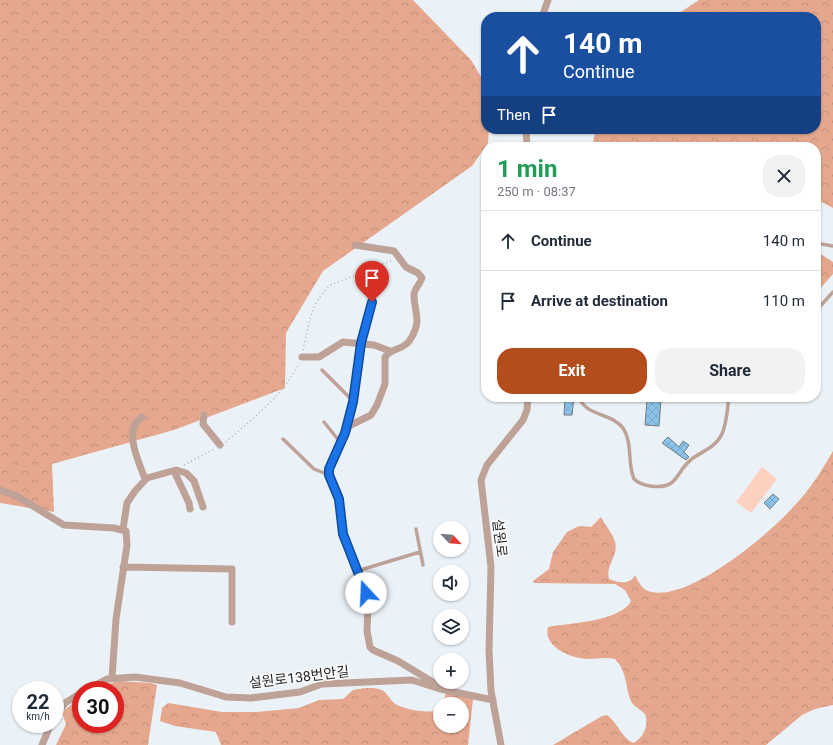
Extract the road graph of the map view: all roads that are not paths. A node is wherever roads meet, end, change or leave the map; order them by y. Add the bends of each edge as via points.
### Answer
1 (548, 0) edge
2 (544, 12) edge
3 (821, 244) edge
4 (355, 245) dead end
5 (833, 246) edge
6 (379, 274) dead end
7 (833, 292) edge
8 (821, 306) edge
9 (361, 343) junction
10 (390, 351) junction
11 (302, 357) road end
12 (322, 370) dead end
13 (353, 402) junction
14 (528, 402) edge
15 (581, 402) edge
16 (727, 402) edge
17 (204, 415) dead end
18 (142, 417) dead end
19 (324, 422) dead end
20 (345, 433) junction
21 (283, 439) dead end
22 (340, 442) junction
23 (220, 445) road end
24 (174, 471) junction
25 (329, 475) junction
26 (145, 479) junction
27 (0, 490) edge
28 (203, 507) dead end
29 (190, 509) dead end
30 (123, 529) junction
31 (416, 529) dead end
32 (420, 552) junction
33 (423, 565) dead end
34 (123, 567) junction
35 (357, 571) junction
36 (232, 622) dead end
37 (112, 678) junction
38 (106, 681) edge
39 (446, 690) junction
40 (72, 699) edge
41 (493, 700) junction
42 (64, 705) edge
43 (47, 733) edge
44 (42, 745) edge
45 (501, 745) edge

1 - 2 street
3 - 5 lane
4 - 10 street via 394,251 406,267 421,276 414,296 418,318 410,340 401,348
6 - 9 lane
7 - 8 lane
9 - 10 street
9 - 11 street via 343,342 319,357
9 - 13 lane
10 - 20 street via 385,357 385,384 374,411 354,422
12 - 13 lane
13 - 20 lane
14 - 41 street, 설원로 via 523,420 487,465 481,480 491,567 489,650
15 - 16 lane via 584,406 621,425 627,435 634,479 642,485 657,487 672,484 689,462 717,442 724,427
17 - 23 street via 204,424
18 - 26 street via 134,426 133,439
19 - 22 lane
20 - 22 street
21 - 25 lane via 314,469
22 - 25 street via 331,461
24 - 26 street
24 - 28 street via 182,471 191,477
24 - 29 street
25 - 35 street via 339,499 343,534
26 - 30 street via 127,503
27 - 30 street via 15,495 64,525
30 - 34 street via 126,531 127,540
31 - 32 lane
32 - 33 lane
32 - 35 lane
34 - 36 street via 232,569
34 - 37 street
35 - 39 street via 366,593 370,647
37 - 38 street, 설원로138번안길
37 - 39 street, 설원로138번안길 via 135,677 180,684 226,697 252,698 300,692 322,684 405,680 418,681
39 - 41 street, 설원로138번안길
40 - 42 street
41 - 45 street, 설원로
43 - 44 street

